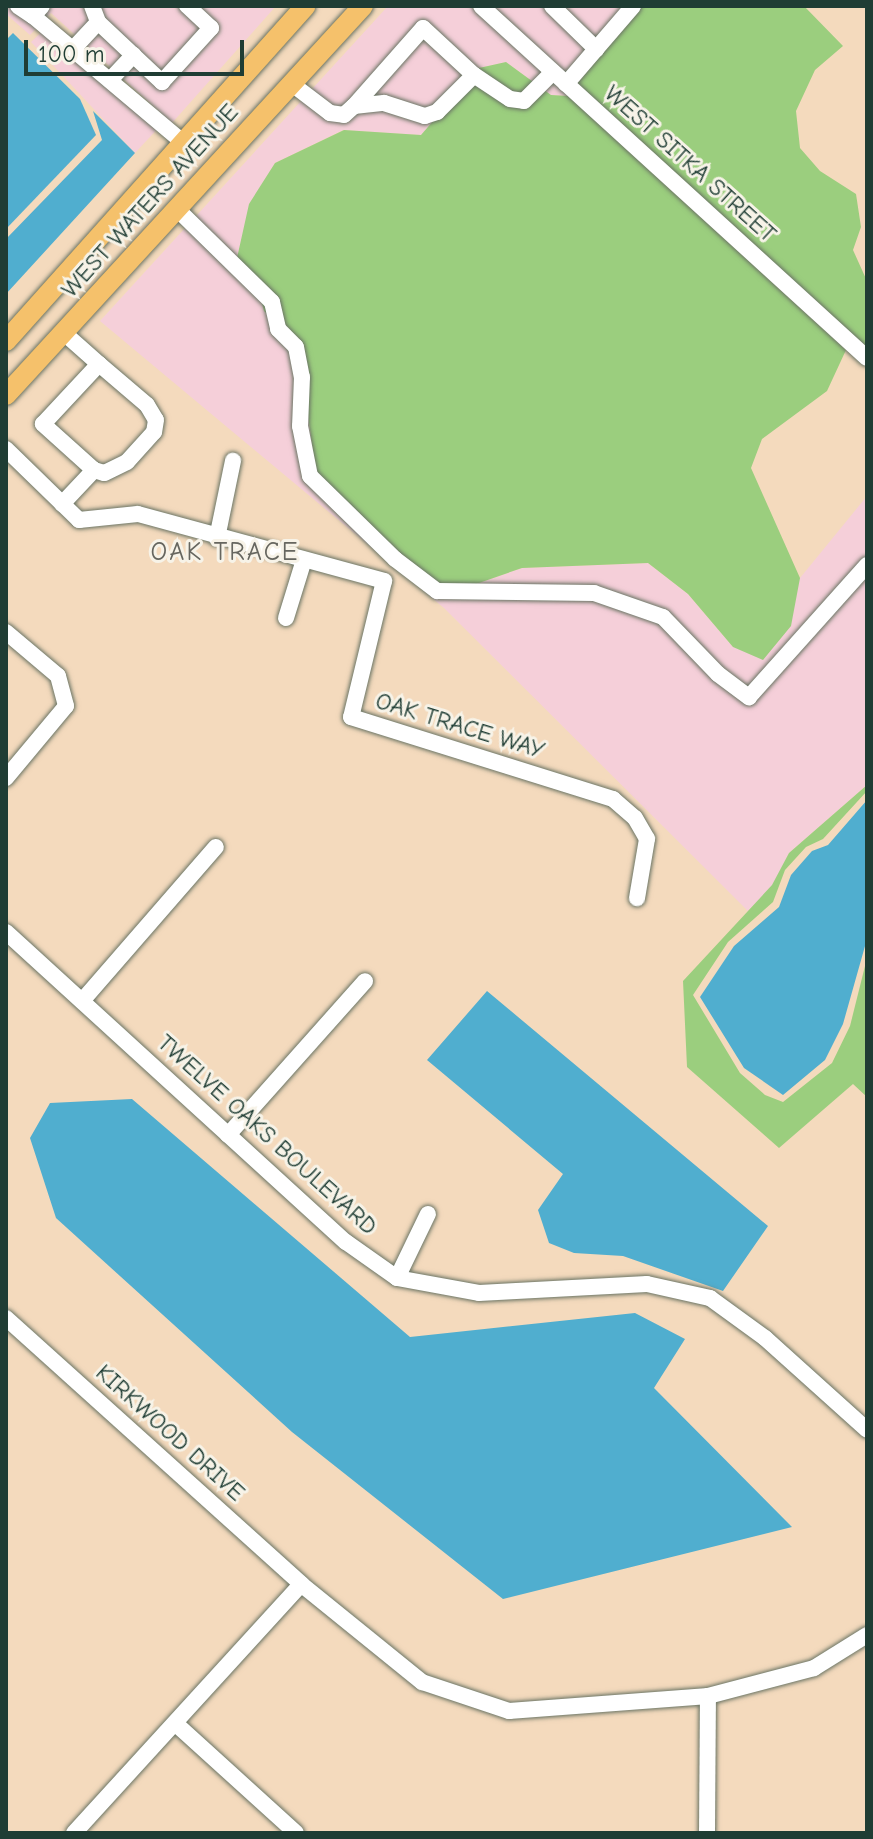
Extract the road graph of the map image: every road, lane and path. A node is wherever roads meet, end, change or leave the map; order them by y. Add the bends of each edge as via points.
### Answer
1 (18, 6) edge
2 (187, 6) edge
3 (305, 6) edge
4 (363, 6) edge
5 (481, 6) edge
6 (552, 6) edge
7 (633, 6) edge
8 (37, 11) edge
9 (95, 14) edge
10 (74, 48) junction
11 (596, 49) junction
12 (133, 55) junction
13 (553, 72) junction
14 (474, 75) junction
15 (111, 79) junction
16 (292, 84) junction
17 (566, 84) junction
18 (354, 106) junction
19 (184, 143) junction
20 (177, 209) junction
21 (64, 333) junction
22 (6, 341) edge
23 (865, 353) edge
24 (99, 364) junction
25 (6, 395) edge
26 (6, 449) edge
27 (233, 461) dead end
28 (94, 470) junction
29 (62, 504) junction
30 (217, 538) junction
31 (304, 560) junction
32 (867, 565) edge
33 (286, 618) dead end
34 (6, 632) edge
35 (6, 778) edge
36 (216, 847) dead end
37 (637, 898) dead end
38 (6, 932) edge
39 (365, 981) dead end
40 (82, 1001) junction
41 (228, 1135) junction
42 (428, 1214) dead end
43 (397, 1278) junction
44 (6, 1318) edge
45 (867, 1430) edge
46 (301, 1584) junction
47 (867, 1635) edge
48 (708, 1696) junction
49 (176, 1724) junction
50 (74, 1833) edge
51 (296, 1833) edge
52 (707, 1833) edge

1 - 8 street
2 - 12 street via 211,28 162,82
3 - 19 main road, WEST WATERS AVENUE
4 - 16 main road, WEST WATERS AVENUE
5 - 13 street, WEST SITKA STREET
6 - 11 street
7 - 11 street
8 - 10 street
9 - 10 street
9 - 12 street
10 - 15 street
11 - 17 street
12 - 15 street
13 - 14 street via 524,101 510,99
13 - 17 street, WEST SITKA STREET
14 - 18 street via 437,112 425,116 384,103
14 - 18 street via 423,28
15 - 19 street
16 - 18 street via 330,113 344,115
16 - 20 main road, WEST WATERS AVENUE
17 - 23 street, WEST SITKA STREET
19 - 22 main road, WEST WATERS AVENUE
20 - 21 main road, WEST WATERS AVENUE
20 - 32 street via 272,302 278,329 296,347 302,377 300,426 310,476 395,559 437,591 594,593 663,617 718,674 749,697
21 - 24 street
21 - 25 main road, WEST WATERS AVENUE
24 - 28 street via 43,424
24 - 28 street via 147,405 157,427 119,469
26 - 29 street, OAK TRACE WAY
27 - 30 street
28 - 29 street
29 - 30 street, OAK TRACE WAY via 88,522 138,514
30 - 31 street, OAK TRACE WAY
31 - 33 street
31 - 37 street, OAK TRACE WAY via 384,581 351,717 613,799 635,818 647,839
34 - 35 street via 58,676 66,706
36 - 40 street
38 - 40 street, TWELVE OAKS BOULEVARD
39 - 41 street
40 - 41 street, TWELVE OAKS BOULEVARD
41 - 43 street, TWELVE OAKS BOULEVARD via 346,1242
42 - 43 street
43 - 45 street, TWELVE OAKS BOULEVARD via 479,1293 647,1284 710,1298 765,1338
44 - 46 street, KIRKWOOD DRIVE
46 - 48 street via 422,1682 509,1711
46 - 49 street
47 - 48 street via 814,1668
48 - 52 street
49 - 50 street
49 - 51 street

